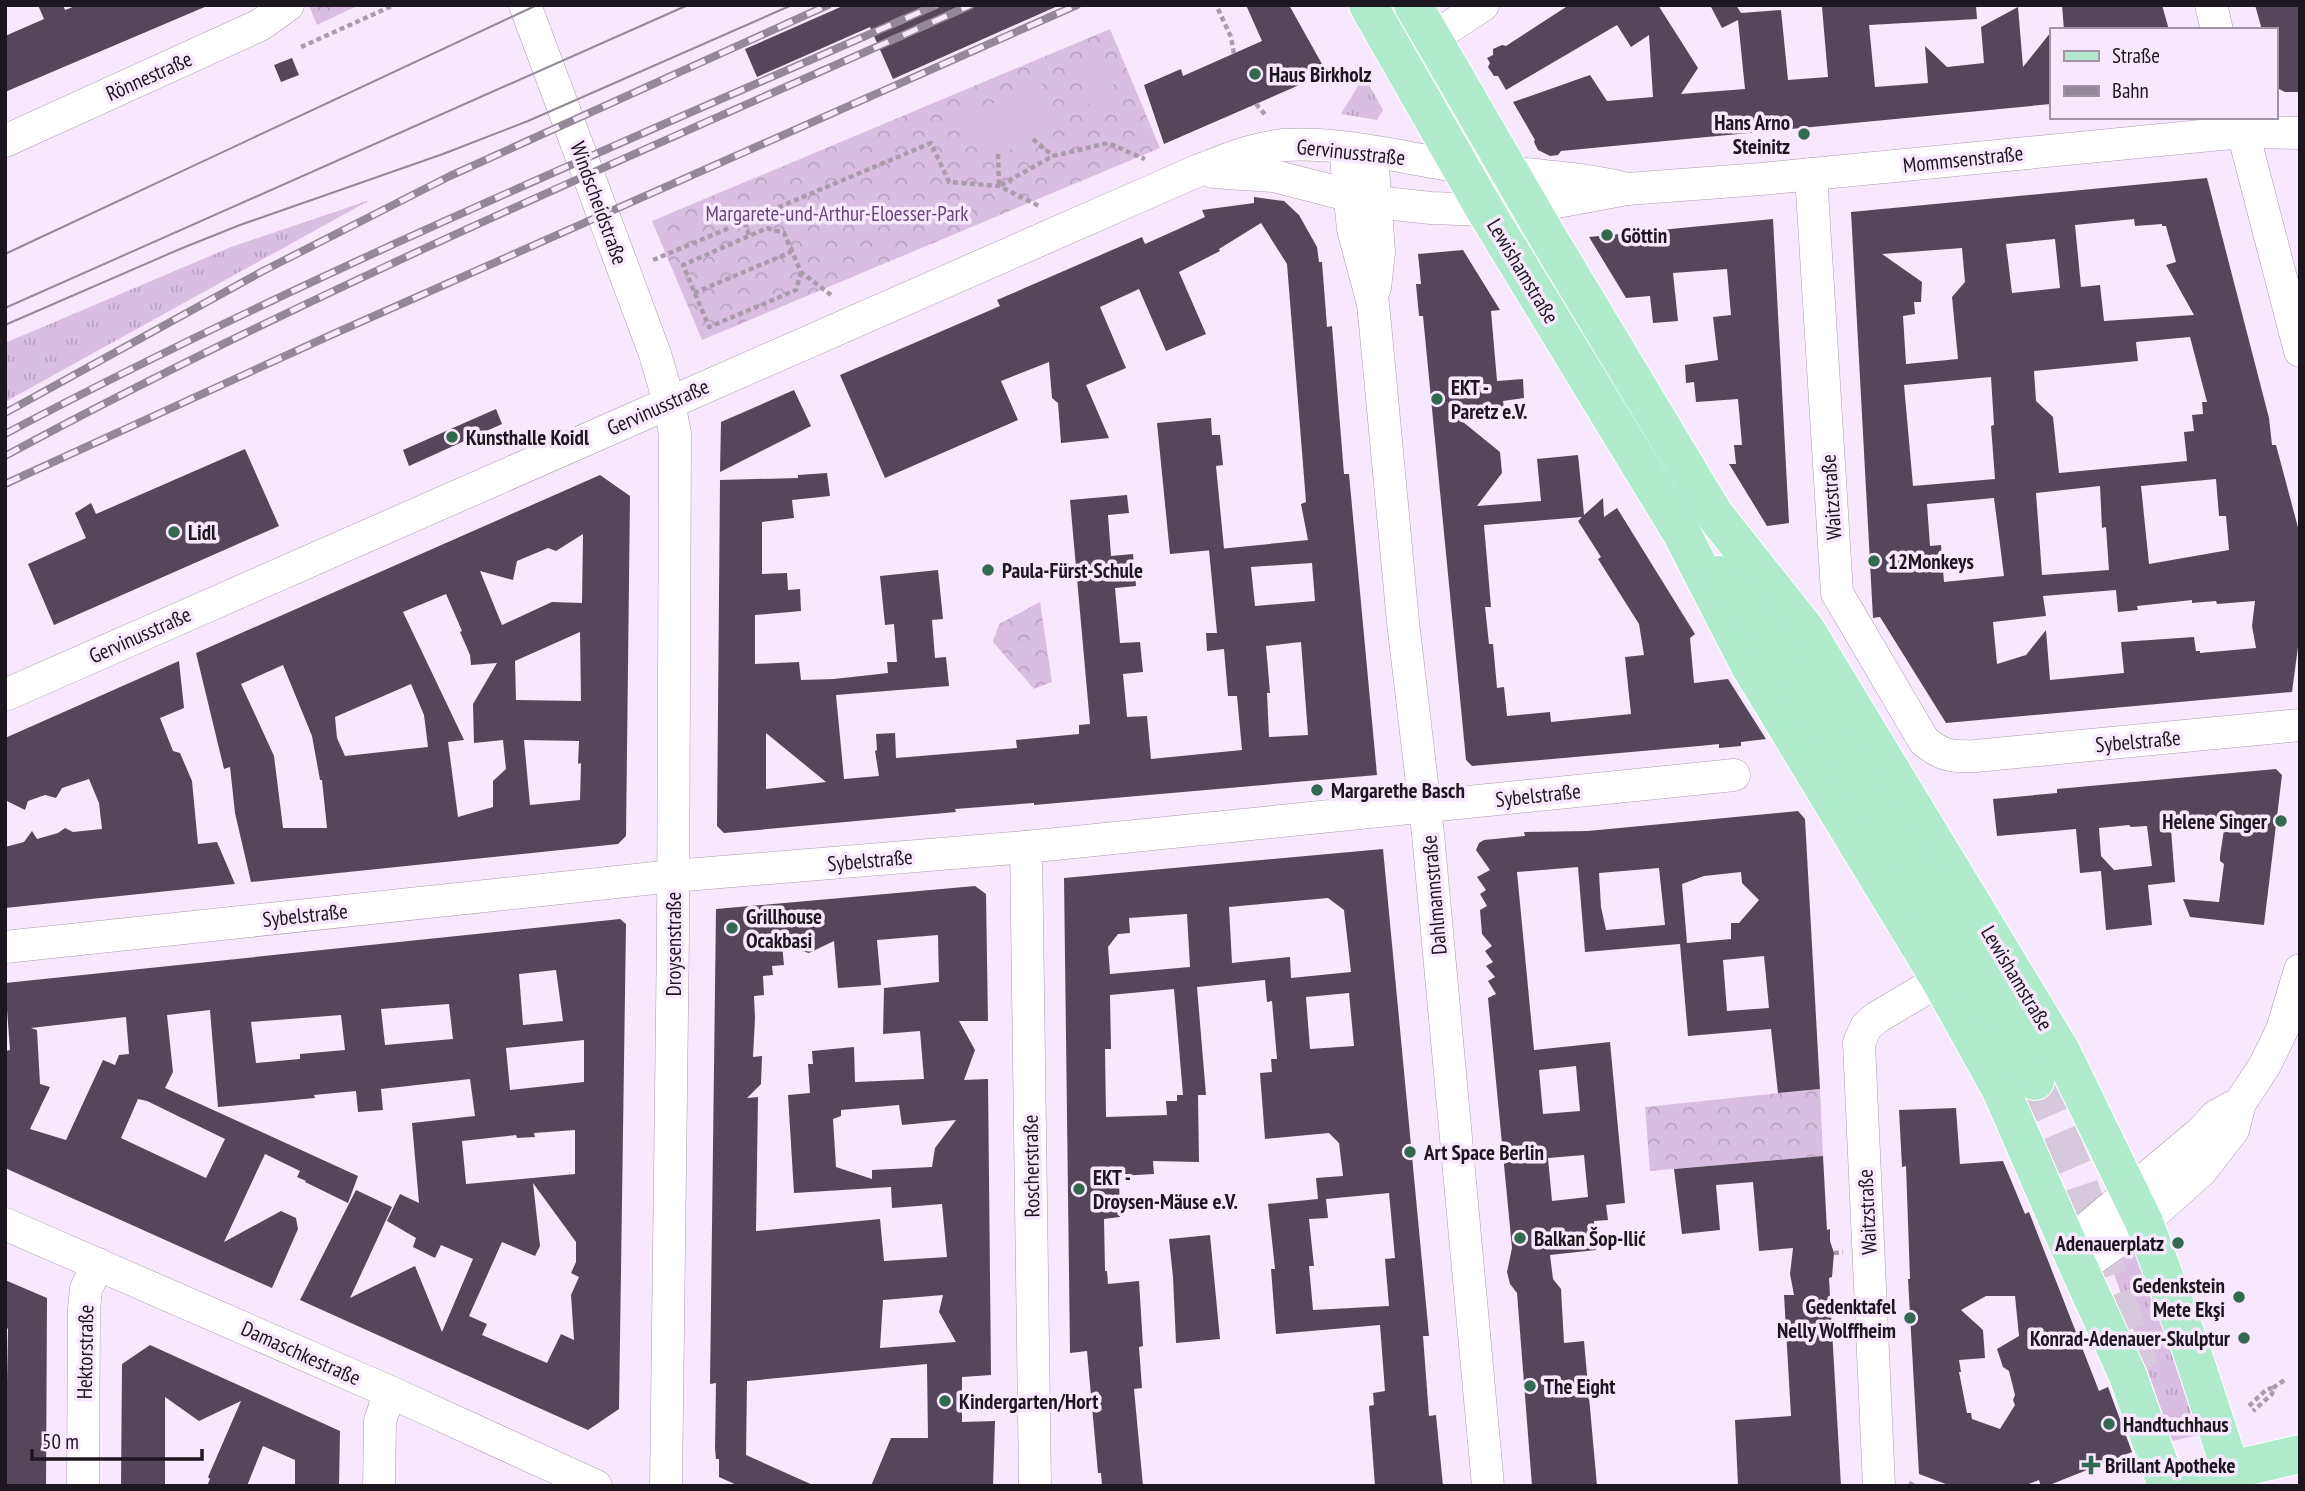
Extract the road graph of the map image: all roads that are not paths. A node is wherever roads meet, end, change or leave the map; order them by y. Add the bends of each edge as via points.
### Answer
1 (289, 5) edge
2 (525, 5) edge
3 (1368, 5) edge
4 (1413, 5) edge
5 (1483, 5) edge
6 (2210, 5) edge
7 (2216, 28) edge
8 (1431, 39) junction
9 (2240, 124) edge
10 (2300, 133) edge
11 (5, 141) edge
12 (1359, 151) junction
13 (1461, 167) junction
14 (1197, 171) junction
15 (1508, 171) junction
16 (1811, 174) junction
17 (1626, 189) junction
18 (1362, 200) junction
19 (1530, 207) junction
20 (1485, 210) junction
21 (2300, 351) edge
22 (669, 402) junction
23 (1714, 514) junction
24 (1682, 534) junction
25 (1754, 614) junction
26 (5, 695) edge
27 (2300, 725) edge
28 (1975, 756) joint
29 (1734, 775) dead end
30 (1425, 806) junction
31 (1026, 847) junction
32 (673, 876) junction
33 (5, 947) edge
34 (2300, 970) edge
35 (1940, 980) junction
36 (2035, 1081) tunnel mouth
37 (2137, 1207) junction
38 (5, 1224) edge
39 (2073, 1257) junction
40 (98, 1264) junction
41 (390, 1392) junction
42 (2300, 1454) edge
43 (2233, 1478) edge
44 (1894, 1485) edge
45 (83, 1486) edge
46 (379, 1486) edge
47 (596, 1486) edge
48 (666, 1486) edge
49 (1035, 1486) edge
50 (1488, 1486) edge
51 (2167, 1486) edge
52 (2192, 1486) edge

1 - 11 street, Rönnestraße via 260,25
2 - 22 street, Windscheidstraße
3 - 13 main road, Lewishamstraße
4 - 8 main road, Lewishamstraße
5 - 8 street
6 - 7 street
8 - 15 main road, Lewishamstraße
9 - 10 street, Mommsenstraße
9 - 16 street, Mommsenstraße
9 - 21 street
12 - 13 street, Gervinusstraße
12 - 14 street, Gervinusstraße via 1282,145
12 - 18 street, Dahlmannstraße
13 - 15 street, Gervinusstraße
13 - 20 main road, Lewishamstraße
14 - 18 street, Gervinusstraße via 1274,176
14 - 22 street, Gervinusstraße
15 - 17 street, Mommsenstraße
15 - 19 main road, Lewishamstraße
16 - 17 street, Mommsenstraße
16 - 28 street, Waitzstraße via 1838,593 1924,741 1938,752
17 - 19 street, Mommsenstraße
18 - 20 street, Gervinusstraße
18 - 30 street, Dahlmannstraße via 1357,249 1373,304
19 - 20 street, Mommsenstraße
19 - 23 main road, Lewishamstraße
20 - 24 main road, Lewishamstraße
22 - 26 street, Gervinusstraße
22 - 32 street, Droysenstraße via 675,434
23 - 25 main road, Lewishamstraße
23 - 37 main road, Lewishamstraße via 1806,630 2061,1051
24 - 25 main road, Lewishamstraße
24 - 35 main road, Lewishamstraße via 1756,675
25 - 36 main road, Lewishamstraße via 1925,885
27 - 28 street, Sybelstraße
29 - 30 street, Sybelstraße
30 - 31 street, Sybelstraße
30 - 50 street, Dahlmannstraße
31 - 32 street, Sybelstraße
31 - 49 street, Roscherstraße
32 - 33 street, Sybelstraße
32 - 48 street, Droysenstraße
34 - 37 street via 2282,1030 2239,1103 2233,1130 2202,1170
35 - 39 main road, Lewishamstraße via 2001,1090
35 - 44 street, Waitzstraße via 1876,1018 1859,1042
37 - 39 street
37 - 43 main road, Lewishamstraße via 2189,1343
38 - 40 street, Damaschkestraße
39 - 51 main road, Lewishamstraße via 2128,1376
40 - 41 street, Damaschkestraße
40 - 45 street, Hektorstraße via 86,1289 84,1309
41 - 46 street via 380,1420
41 - 47 street, Damaschkestraße
42 - 43 main road
43 - 52 main road

